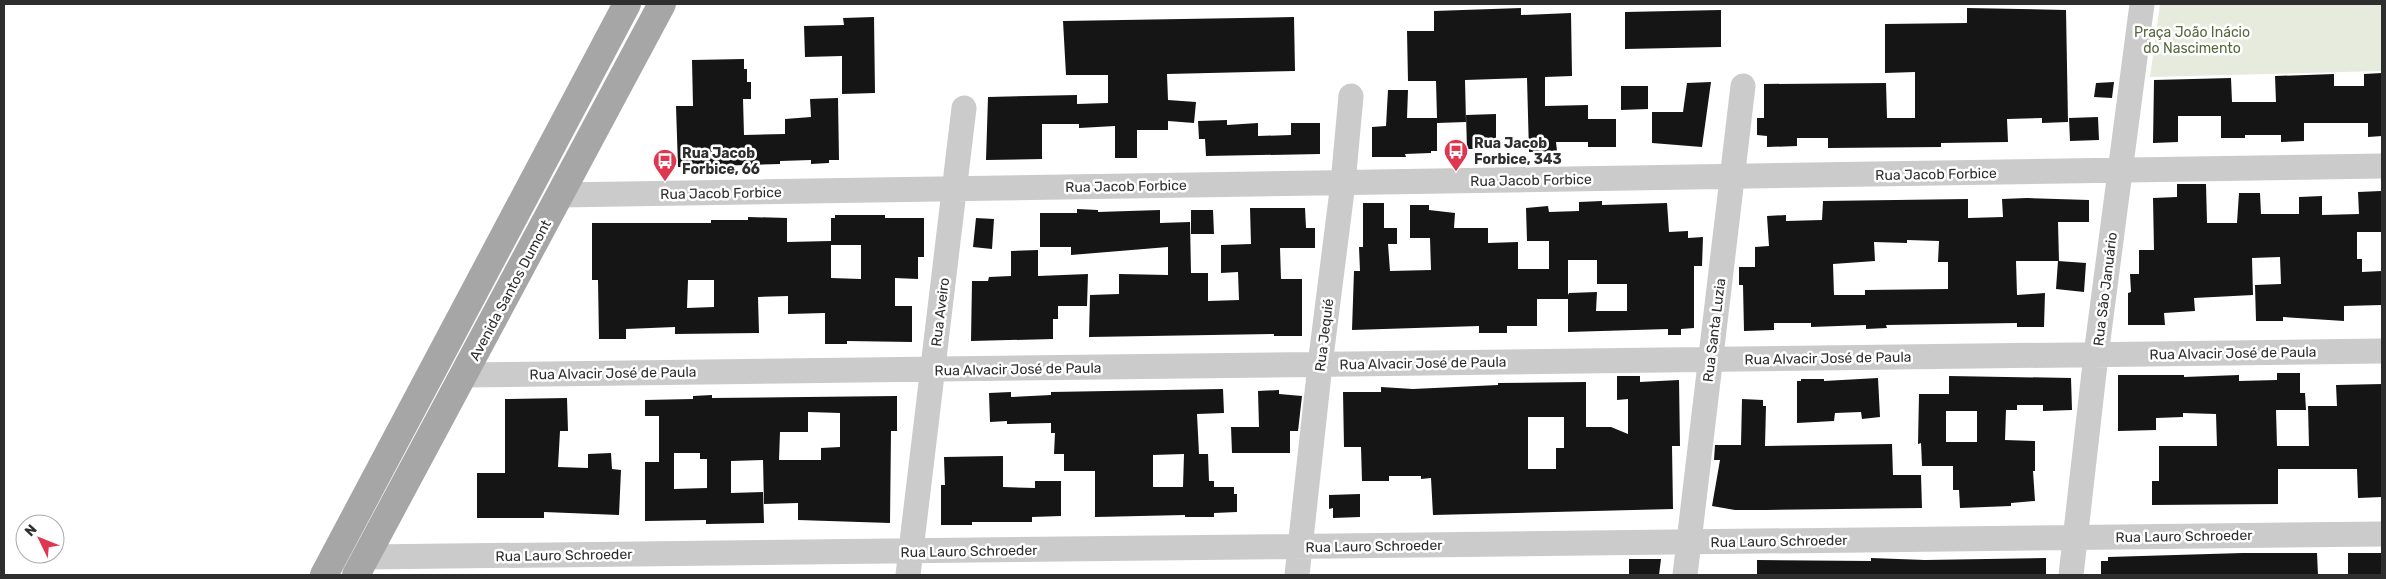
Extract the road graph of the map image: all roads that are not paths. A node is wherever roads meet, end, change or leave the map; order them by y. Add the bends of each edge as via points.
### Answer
1 (627, 4) edge
2 (2142, 4) edge
3 (656, 9) edge
4 (1743, 86) dead end
5 (1351, 96) dead end
6 (964, 108) dead end
7 (2382, 166) edge
8 (2120, 171) junction
9 (1733, 177) junction
10 (1343, 183) junction
11 (954, 189) junction
12 (560, 195) junction
13 (474, 293) junction
14 (502, 304) junction
15 (2382, 351) edge
16 (2096, 355) junction
17 (1711, 360) junction
18 (1320, 365) junction
19 (933, 370) junction
20 (464, 375) junction
21 (2382, 534) edge
22 (2074, 538) junction
23 (1689, 542) junction
24 (1300, 547) junction
25 (909, 564) edge
26 (361, 566) edge
27 (324, 575) edge
28 (1297, 575) edge
29 (1685, 575) edge
30 (2071, 575) edge

1 - 13 main road
2 - 8 street, Rua São Januário
3 - 12 main road, Avenida Santos Dumont
4 - 9 street, Rua Santa Luzia
5 - 10 street, Rua Jequié
6 - 11 street, Rua Aveiro
7 - 8 street, Rua Jacob Forbice
8 - 9 street, Rua Jacob Forbice
8 - 16 street, Rua São Januário
9 - 10 street, Rua Jacob Forbice
9 - 17 street, Rua Santa Luzia
10 - 11 street, Rua Jacob Forbice
10 - 18 street, Rua Jequié
11 - 12 street, Rua Jacob Forbice
11 - 19 street, Rua Aveiro
12 - 14 main road, Avenida Santos Dumont
13 - 14 main road via 480,308 487,311
13 - 27 main road
14 - 20 main road, Avenida Santos Dumont
15 - 16 street, Rua Alvacir José de Paula
16 - 17 street, Rua Alvacir José de Paula
16 - 22 street, Rua São Januário
17 - 18 street, Rua Alvacir José de Paula
17 - 23 street, Rua Santa Luzia
18 - 19 street, Rua Alvacir José de Paula
18 - 24 street, Rua Jequié
19 - 20 street, Rua Alvacir José de Paula
19 - 25 street, Rua Aveiro
20 - 26 main road, Avenida Santos Dumont
21 - 22 street, Rua Lauro Schroeder
22 - 23 street, Rua Lauro Schroeder
22 - 30 street, Rua São Januário
23 - 24 street, Rua Lauro Schroeder
23 - 29 street, Rua Santa Luzia
24 - 25 street, Rua Lauro Schroeder
24 - 28 street, Rua Jequié
25 - 26 street, Rua Lauro Schroeder

